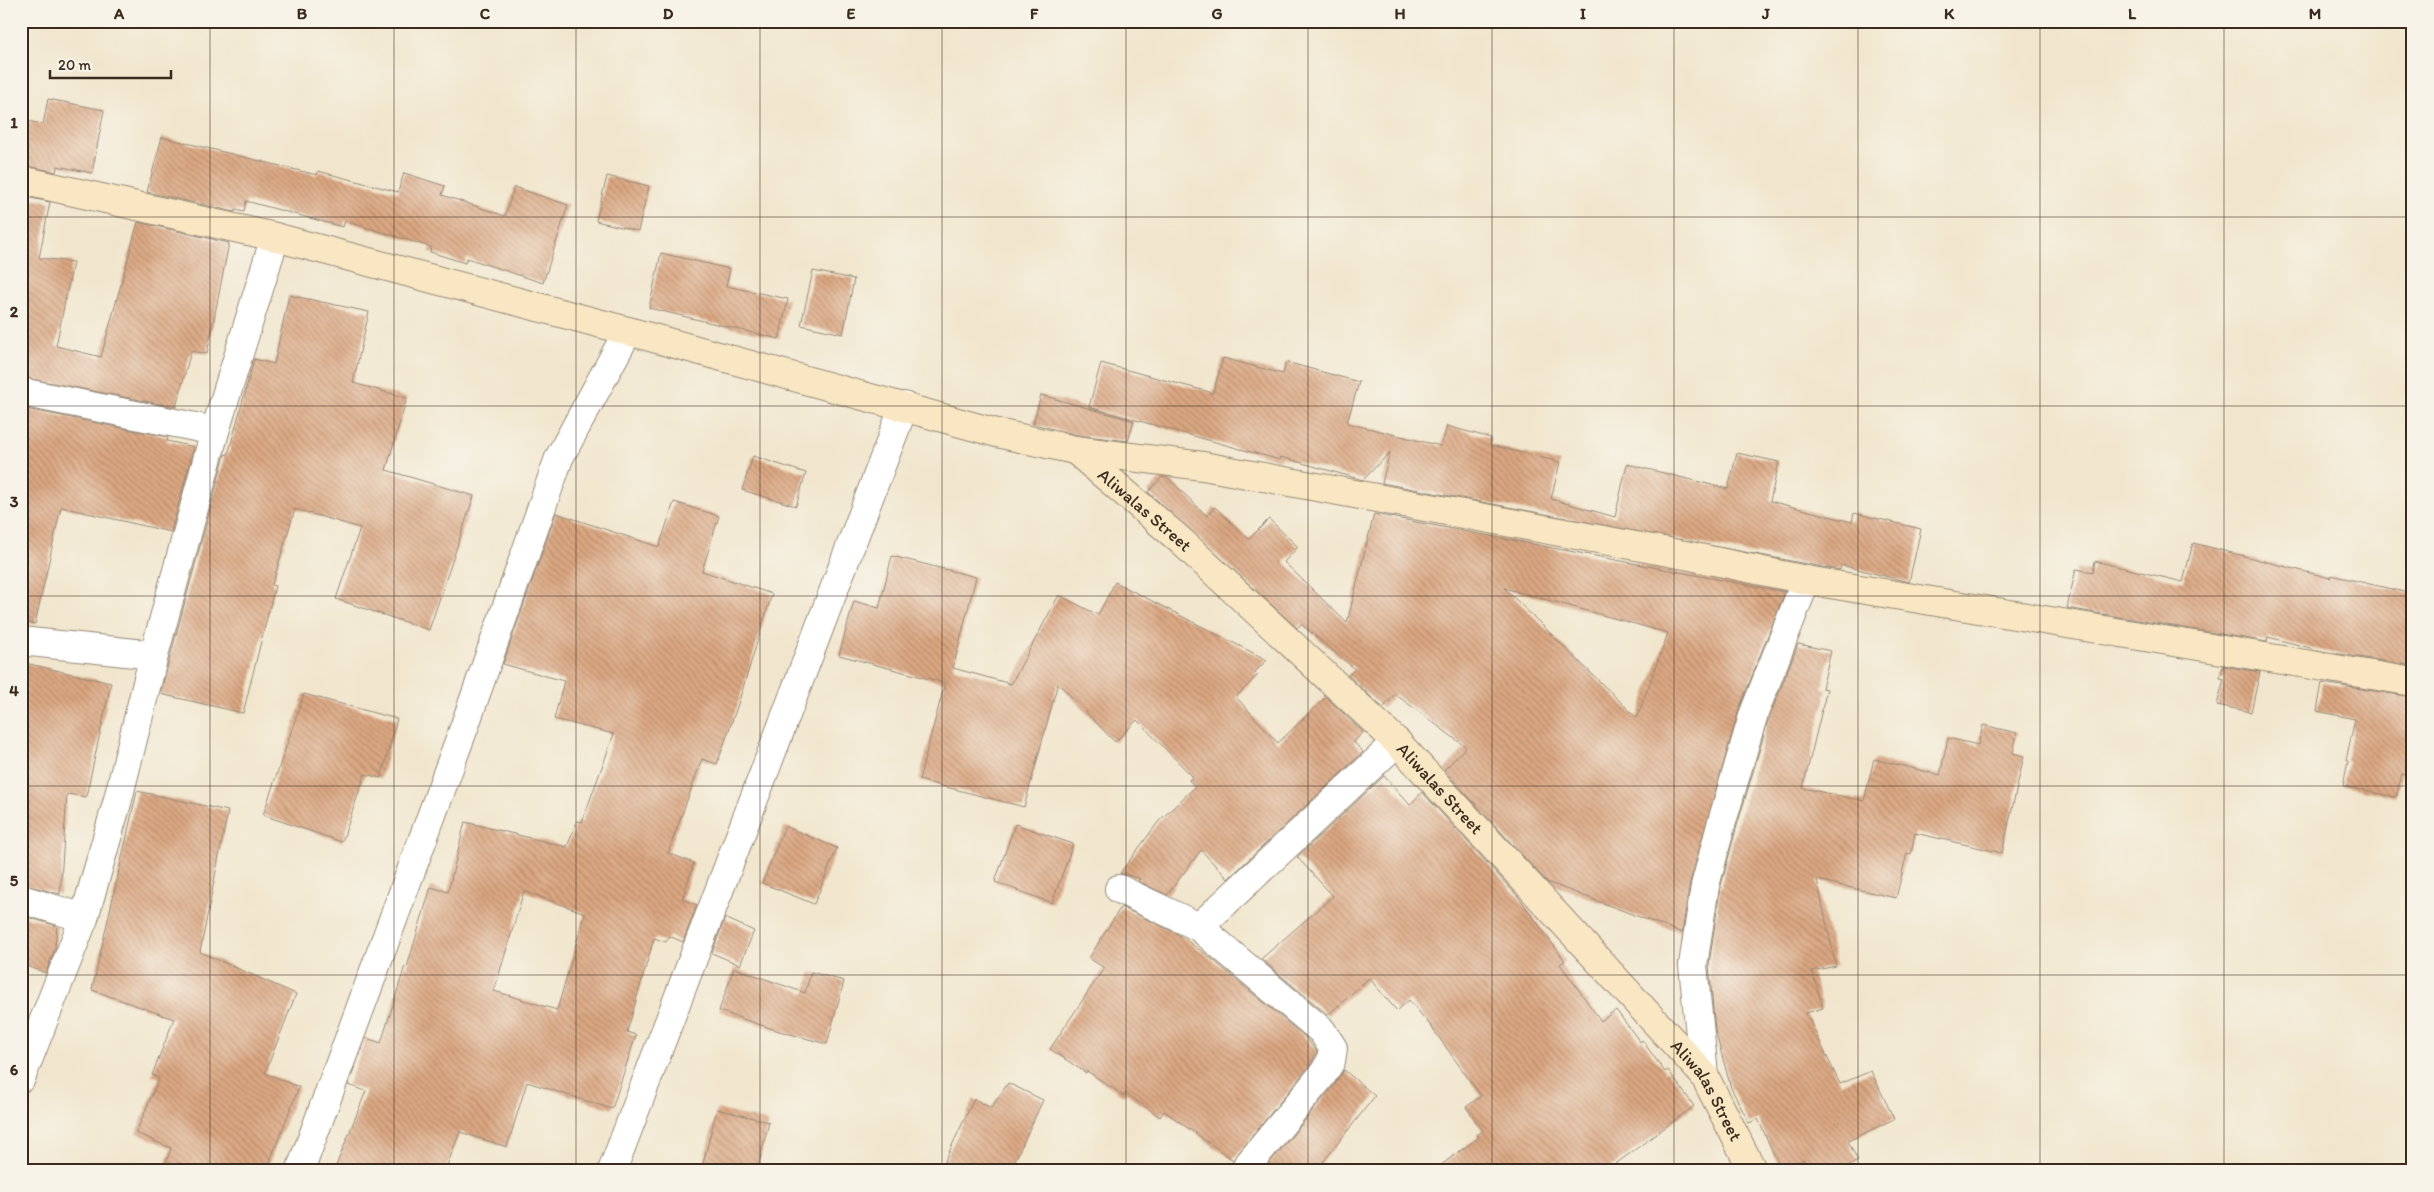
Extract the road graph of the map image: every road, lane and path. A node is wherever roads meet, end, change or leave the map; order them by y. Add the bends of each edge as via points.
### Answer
1 (21, 180) edge
2 (275, 237) junction
3 (628, 331) junction
4 (21, 392) edge
5 (904, 406) junction
6 (215, 431) junction
7 (1075, 450) junction
8 (1806, 580) junction
9 (21, 641) edge
10 (154, 655) junction
11 (2413, 682) edge
12 (1397, 742) junction
13 (1119, 889) dead end
14 (21, 900) edge
15 (84, 918) junction
16 (1199, 927) junction
17 (1704, 1075) junction
18 (21, 1078) edge
19 (1247, 1166) dead end
20 (300, 1171) edge
21 (612, 1171) edge
22 (1753, 1171) edge

1 - 2 street
2 - 3 street
2 - 6 street
3 - 5 street
3 - 20 street via 559,458 465,726
4 - 6 street
5 - 7 street via 997,434
5 - 21 street
6 - 10 street
7 - 8 street via 1204,466
7 - 12 street, Aliwalas Street via 1181,541
8 - 11 street
8 - 17 street via 1754,713 1706,886 1693,965
9 - 10 street
10 - 15 street
12 - 16 street
12 - 17 street, Aliwalas Street
13 - 16 street
14 - 15 street
15 - 18 street
16 - 19 street via 1322,1031 1333,1048 1323,1074
17 - 22 street, Aliwalas Street

